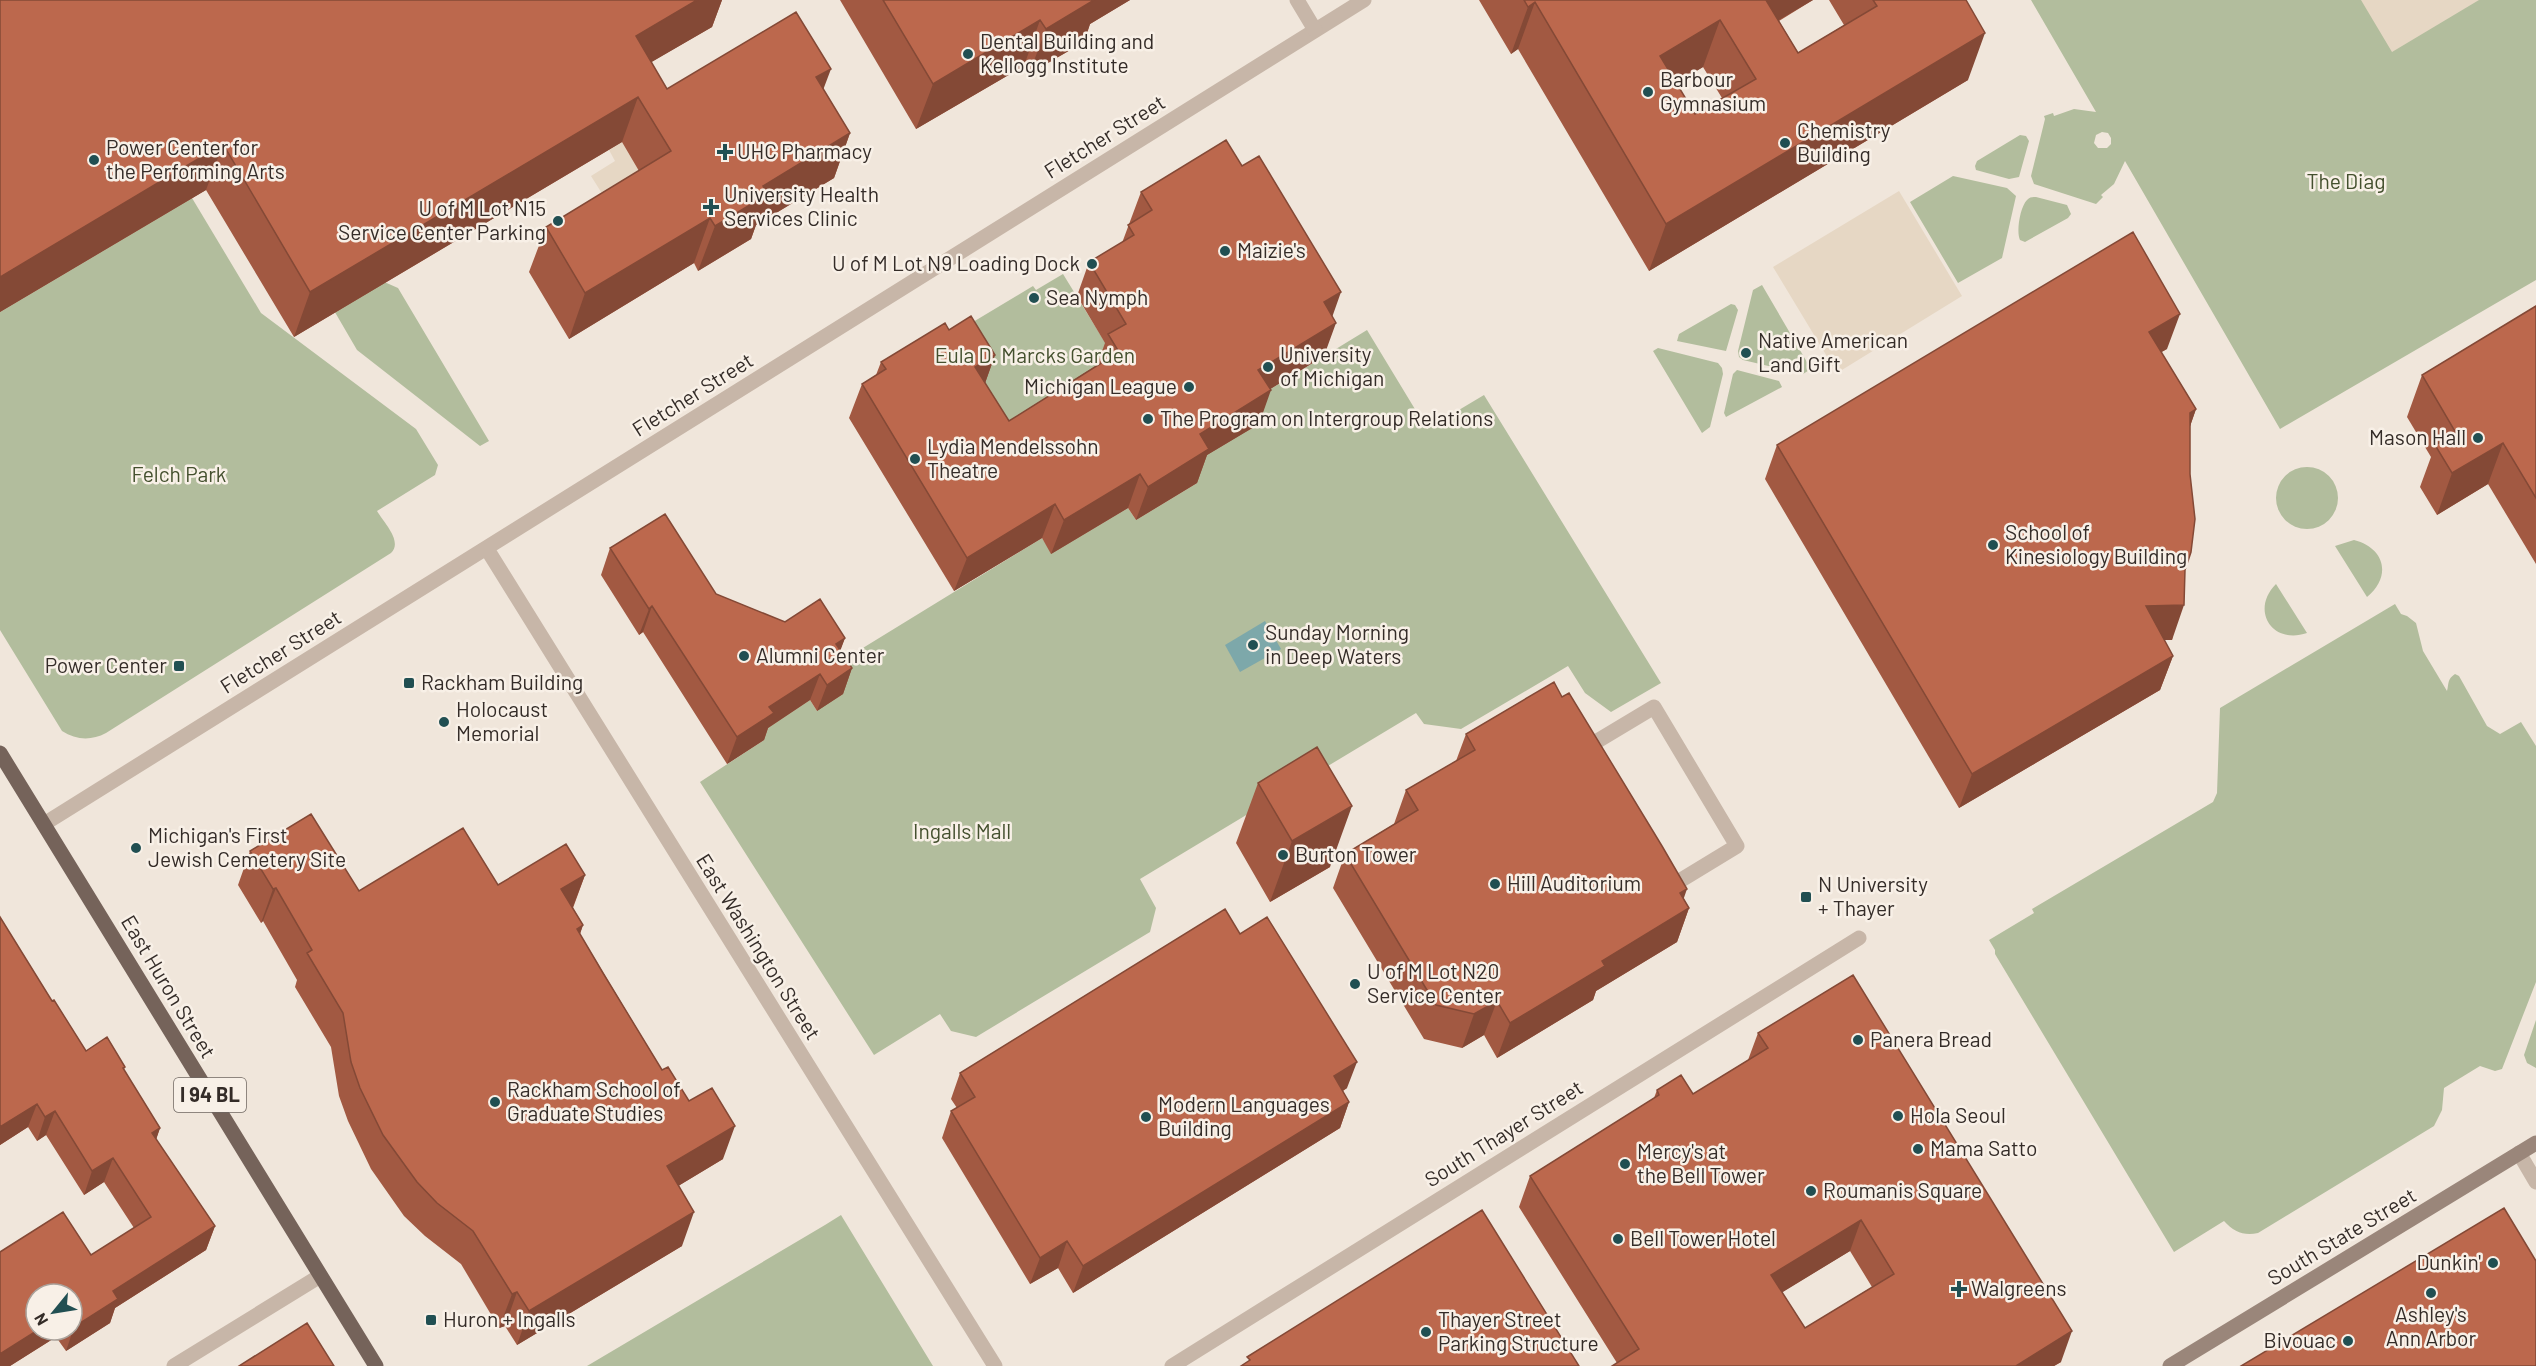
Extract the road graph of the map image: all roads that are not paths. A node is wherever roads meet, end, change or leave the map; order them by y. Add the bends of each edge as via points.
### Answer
1 (1297, 0) edge
2 (1364, 0) edge
3 (1315, 30) junction
4 (487, 549) junction
5 (0, 753) edge
6 (44, 824) junction
7 (1668, 888) joint
8 (1859, 938) dead end
9 (2536, 1143) edge
10 (2519, 1153) junction
11 (2536, 1182) edge
12 (320, 1276) junction
13 (174, 1366) edge
14 (376, 1366) edge
15 (995, 1366) edge
16 (1172, 1366) edge
17 (2170, 1366) edge

1 - 3 street
2 - 3 street, Fletcher Street
3 - 4 street, Fletcher Street
4 - 6 street, Fletcher Street
4 - 15 street, East Washington Street
5 - 6 main road, East Huron Street / I 94 BL
6 - 12 main road, East Huron Street / I 94 BL
7 - 7 street via 1584,749 1654,707 1737,846
8 - 16 street, South Thayer Street
9 - 10 main road, South State Street
10 - 11 street
10 - 17 main road, South State Street
12 - 13 street
12 - 14 main road, East Huron Street / I 94 BL

